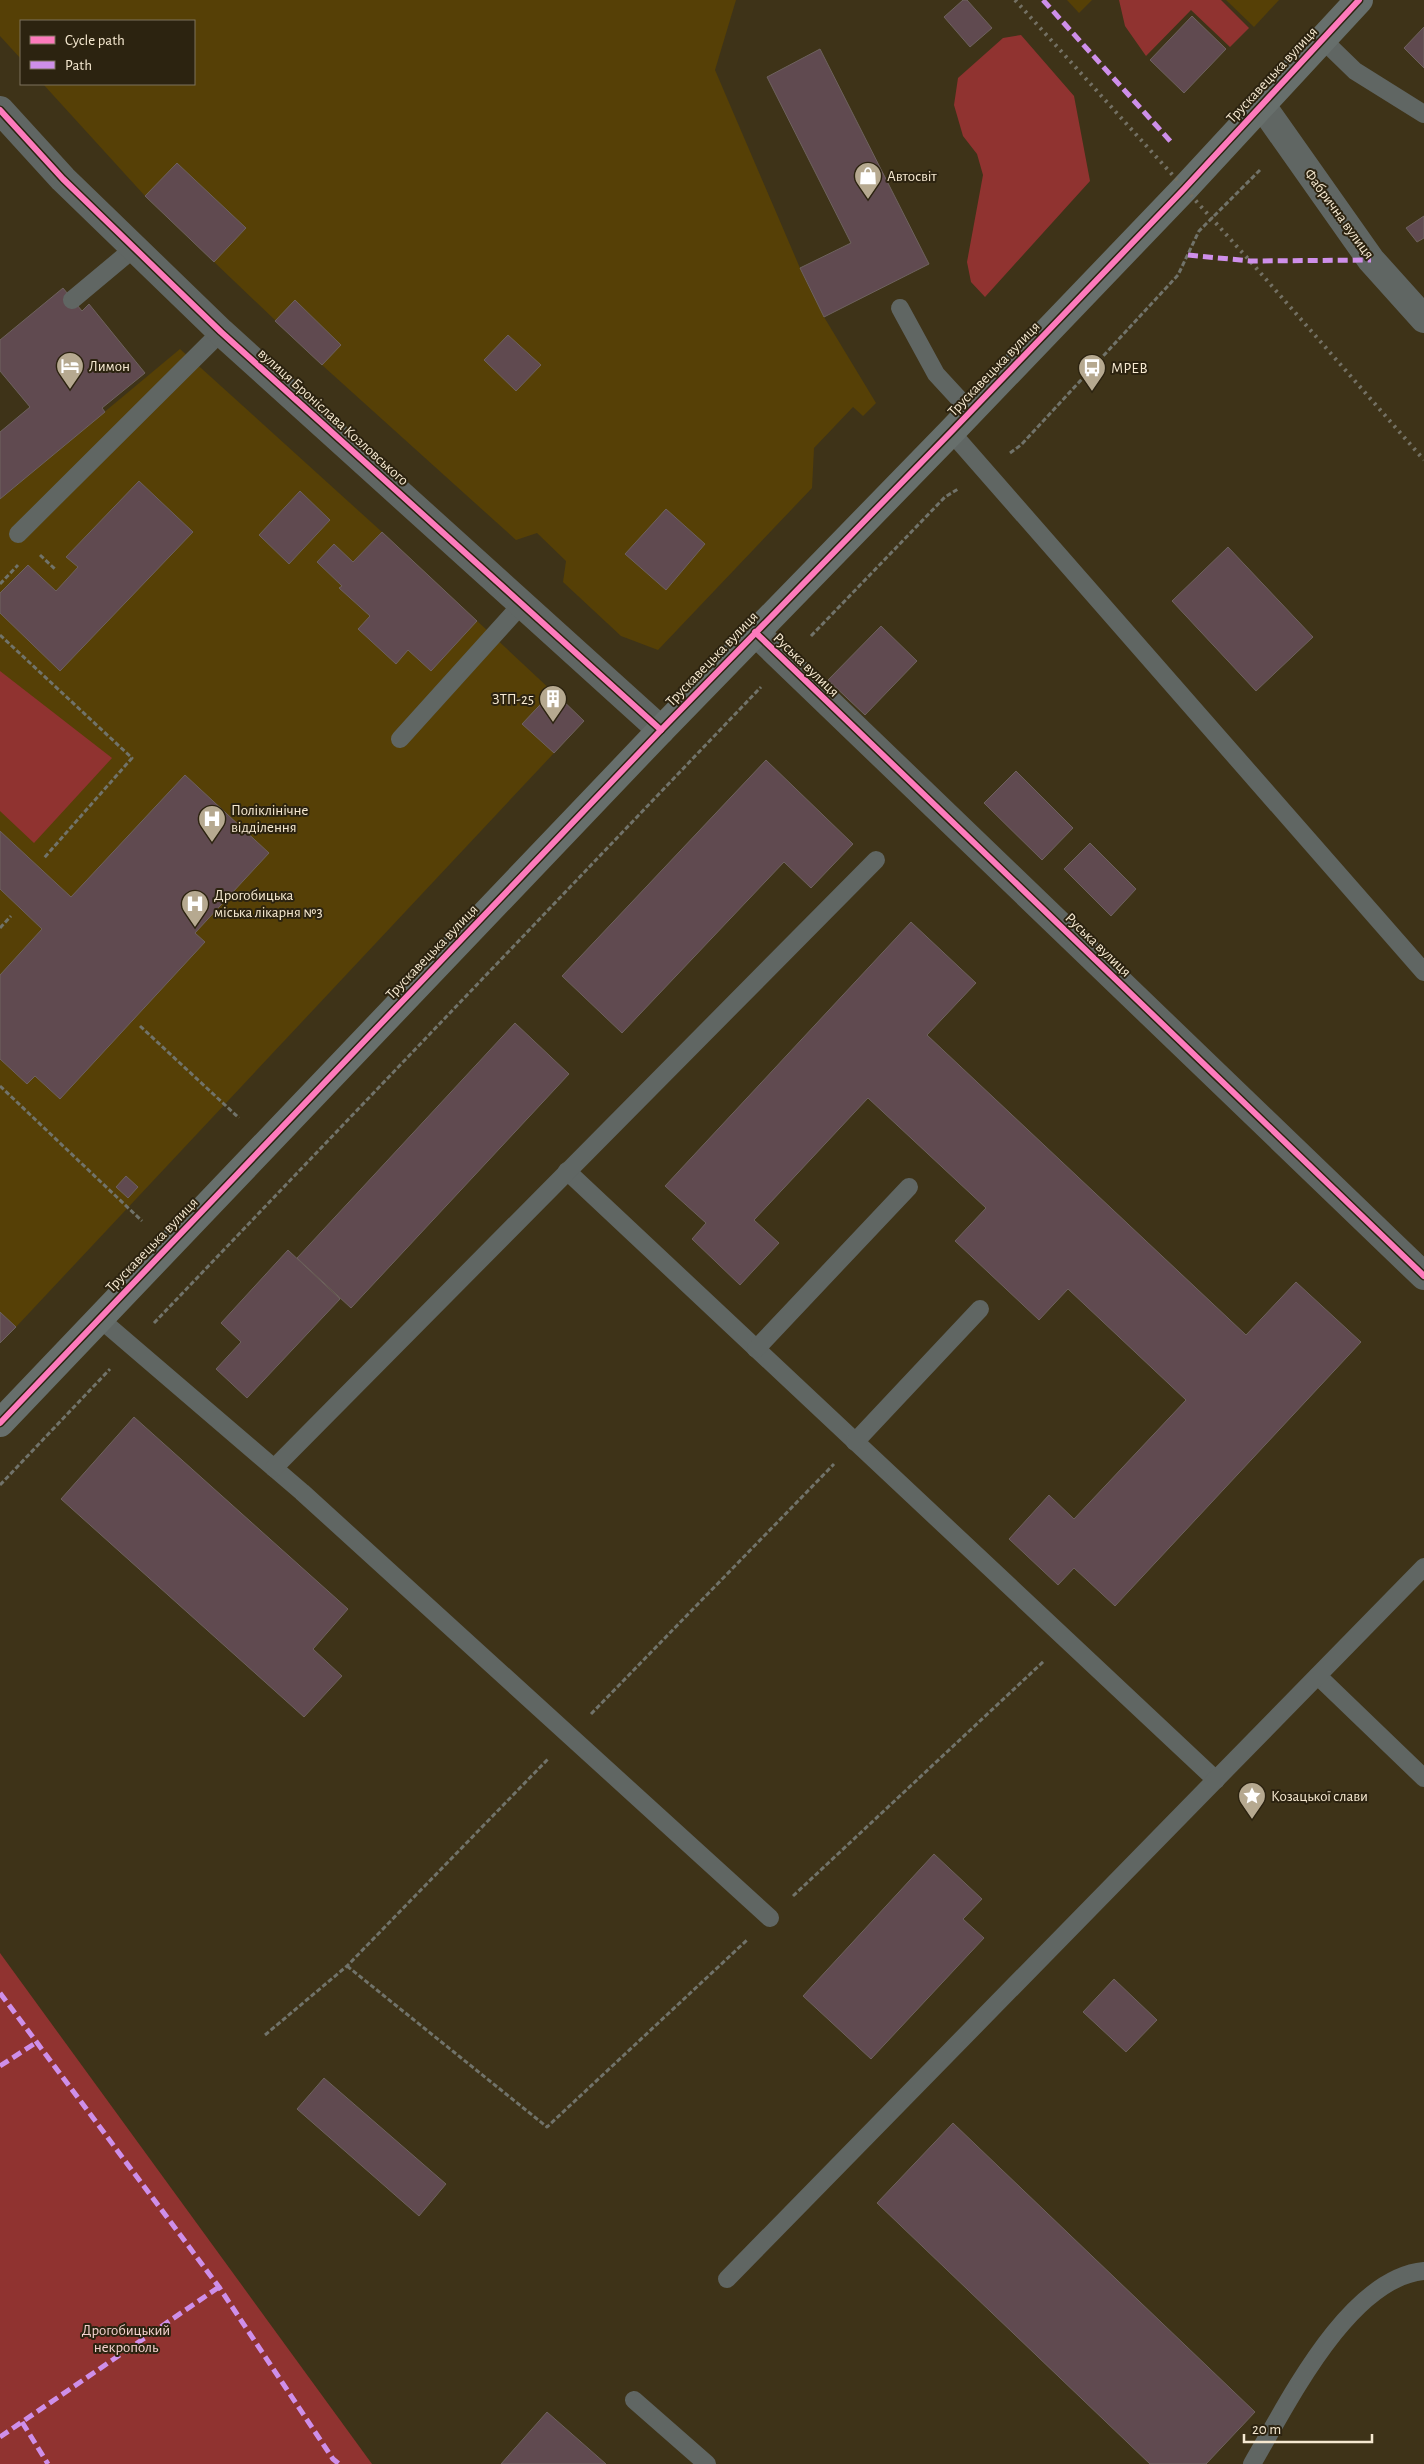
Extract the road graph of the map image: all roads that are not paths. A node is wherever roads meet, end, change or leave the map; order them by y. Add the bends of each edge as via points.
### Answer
1 (1359, 0) edge
2 (1322, 39) junction
3 (1261, 104) junction
4 (0, 110) edge
5 (1424, 114) edge
6 (133, 249) junction
7 (72, 300) dead end
8 (900, 308) dead end
9 (1424, 319) edge
10 (220, 332) junction
11 (970, 412) junction
12 (951, 432) junction
13 (18, 534) dead end
14 (522, 604) junction
15 (754, 632) junction
16 (661, 730) junction
17 (400, 739) dead end
18 (876, 860) dead end
19 (1424, 972) edge
20 (567, 1171) junction
21 (909, 1187) dead end
22 (1424, 1276) edge
23 (980, 1309) dead end
24 (100, 1318) junction
25 (756, 1349) junction
26 (0, 1423) edge
27 (855, 1442) junction
28 (274, 1468) junction
29 (1424, 1567) edge
30 (1318, 1676) junction
31 (1424, 1778) edge
32 (1216, 1780) junction
33 (770, 1918) road end
34 (1424, 2271) edge
35 (727, 2279) dead end
36 (634, 2400) dead end
37 (707, 2464) edge
38 (1252, 2464) edge

1 - 2 main road, Трускавецька вулиця
2 - 3 main road, Трускавецька вулиця
2 - 5 lane via 1355,71
3 - 9 street, Фабрична вулиця via 1371,260
3 - 11 main road, Трускавецька вулиця
4 - 6 street, вулиця Броніслава Козловського
6 - 7 lane
6 - 10 street, вулиця Броніслава Козловського
8 - 11 lane via 936,374
10 - 13 lane
10 - 14 street, вулиця Броніслава Козловського
11 - 12 main road, Трускавецька вулиця
12 - 15 main road, Трускавецька вулиця
12 - 19 lane
14 - 16 street, вулиця Броніслава Козловського
14 - 17 lane
15 - 16 main road, Трускавецька вулиця
15 - 22 street, Руська вулиця
16 - 24 main road, Трускавецька вулиця
18 - 20 lane
20 - 25 lane
20 - 28 lane
21 - 25 lane
23 - 27 lane
24 - 26 main road, Трускавецька вулиця
24 - 28 lane
25 - 27 lane
27 - 32 lane
28 - 33 lane
29 - 30 lane
30 - 31 lane
30 - 32 lane
32 - 35 lane
34 - 38 lane via 1380,2288 1347,2316 1316,2355
36 - 37 lane

